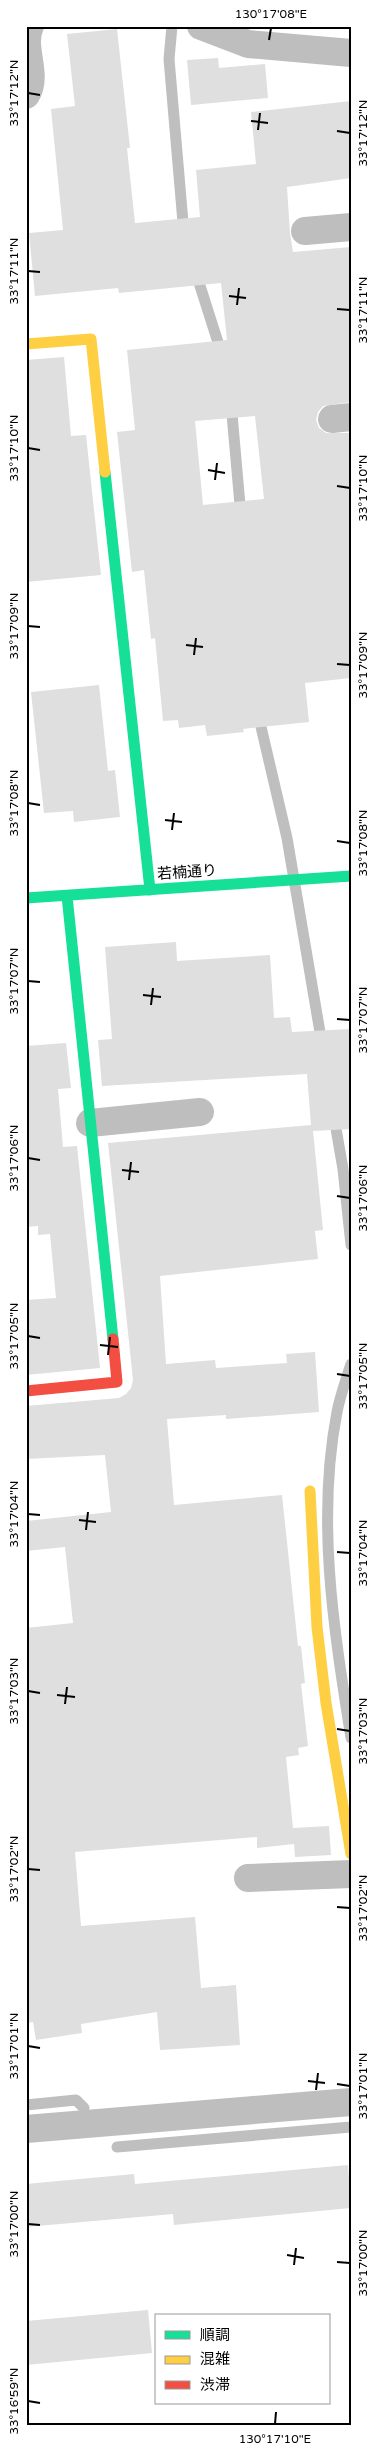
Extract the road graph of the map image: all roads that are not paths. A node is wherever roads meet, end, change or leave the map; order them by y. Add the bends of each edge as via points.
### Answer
1 (30, 26) edge
2 (201, 26) edge
3 (351, 53) edge
4 (26, 95) edge
5 (351, 227) edge
6 (305, 231) dead end
7 (26, 344) edge
8 (351, 876) edge
9 (150, 890) junction
10 (67, 896) junction
11 (26, 898) edge
12 (200, 1112) dead end
13 (90, 1123) junction
14 (26, 1391) edge
15 (310, 1491) dead end
16 (351, 1854) edge
17 (351, 1874) edge
18 (248, 1878) dead end
19 (351, 2102) edge
20 (26, 2129) edge

1 - 4 street via 26,34 32,86
2 - 3 street via 248,44
5 - 6 street
7 - 9 street via 91,339
8 - 9 street, 若楠通り
9 - 10 street, 若楠通り
10 - 11 street, 若楠通り
10 - 13 street
12 - 13 street
13 - 14 street via 117,1382
15 - 16 street via 317,1627
17 - 18 street
19 - 20 street

